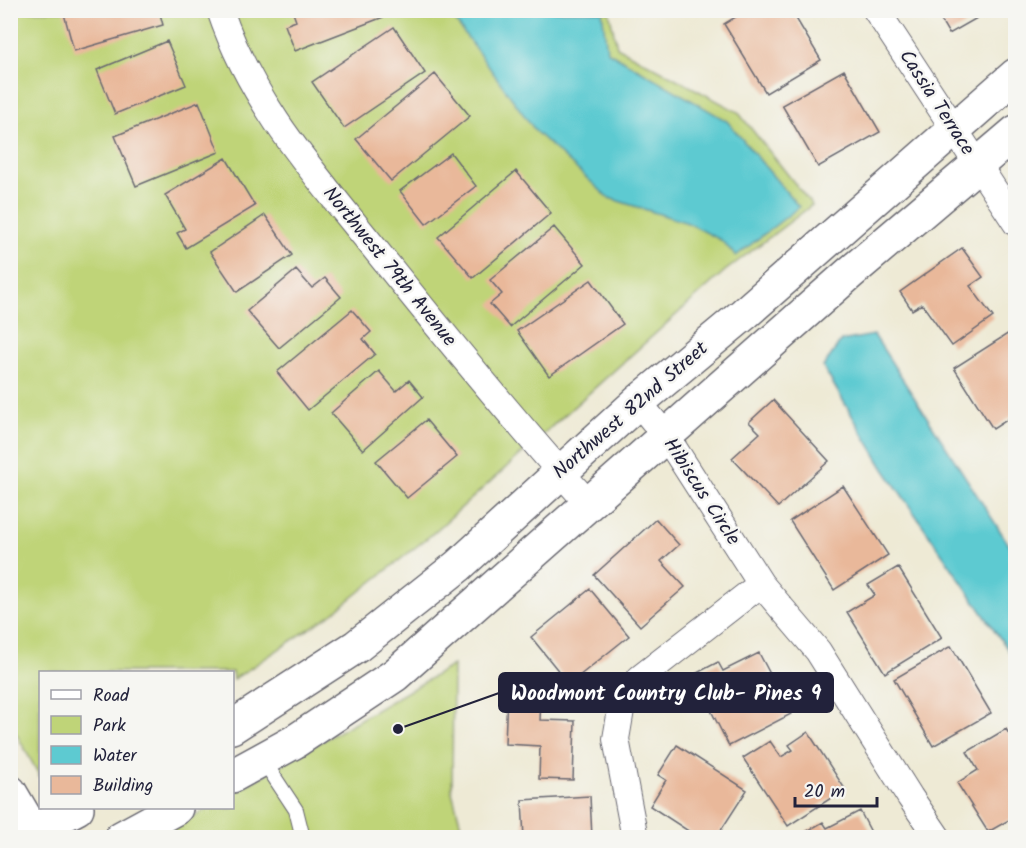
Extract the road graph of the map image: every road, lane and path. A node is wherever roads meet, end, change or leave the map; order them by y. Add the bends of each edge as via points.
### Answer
1 (220, 10) edge
2 (876, 10) edge
3 (1016, 75) edge
4 (953, 129) junction
5 (1016, 132) edge
6 (977, 165) junction
7 (1016, 223) edge
8 (638, 402) junction
9 (666, 436) junction
10 (560, 472) junction
11 (588, 503) junction
12 (761, 584) junction
13 (234, 726) edge
14 (262, 760) junction
15 (234, 775) edge
16 (10, 792) edge
17 (74, 809) edge
18 (172, 809) edge
19 (30, 835) edge
20 (121, 837) edge
21 (303, 837) edge
22 (635, 837) edge
23 (938, 837) edge

1 - 10 street, Northwest 79th Avenue via 247,75 291,145
2 - 4 street, Cassia Terrace
3 - 4 street, Northwest 82nd Street
4 - 6 street, Cassia Terrace
4 - 8 street, Northwest 82nd Street
5 - 6 street, Northwest 82nd Street
6 - 7 street, Cassia Terrace
6 - 9 street, Northwest 82nd Street
8 - 9 street, Hibiscus Circle
8 - 10 street, Northwest 82nd Street
9 - 11 street, Northwest 82nd Street
9 - 12 street, Hibiscus Circle
10 - 11 street, Northwest 79th Avenue
10 - 13 street, Northwest 82nd Street via 458,566 357,646
11 - 14 street, Northwest 82nd Street via 395,675
12 - 22 street via 640,678 622,704 616,739
12 - 23 street, Hibiscus Circle via 819,651
14 - 15 street, Northwest 82nd Street
14 - 21 lane via 296,810
16 - 19 street
17 - 19 street
18 - 20 street

